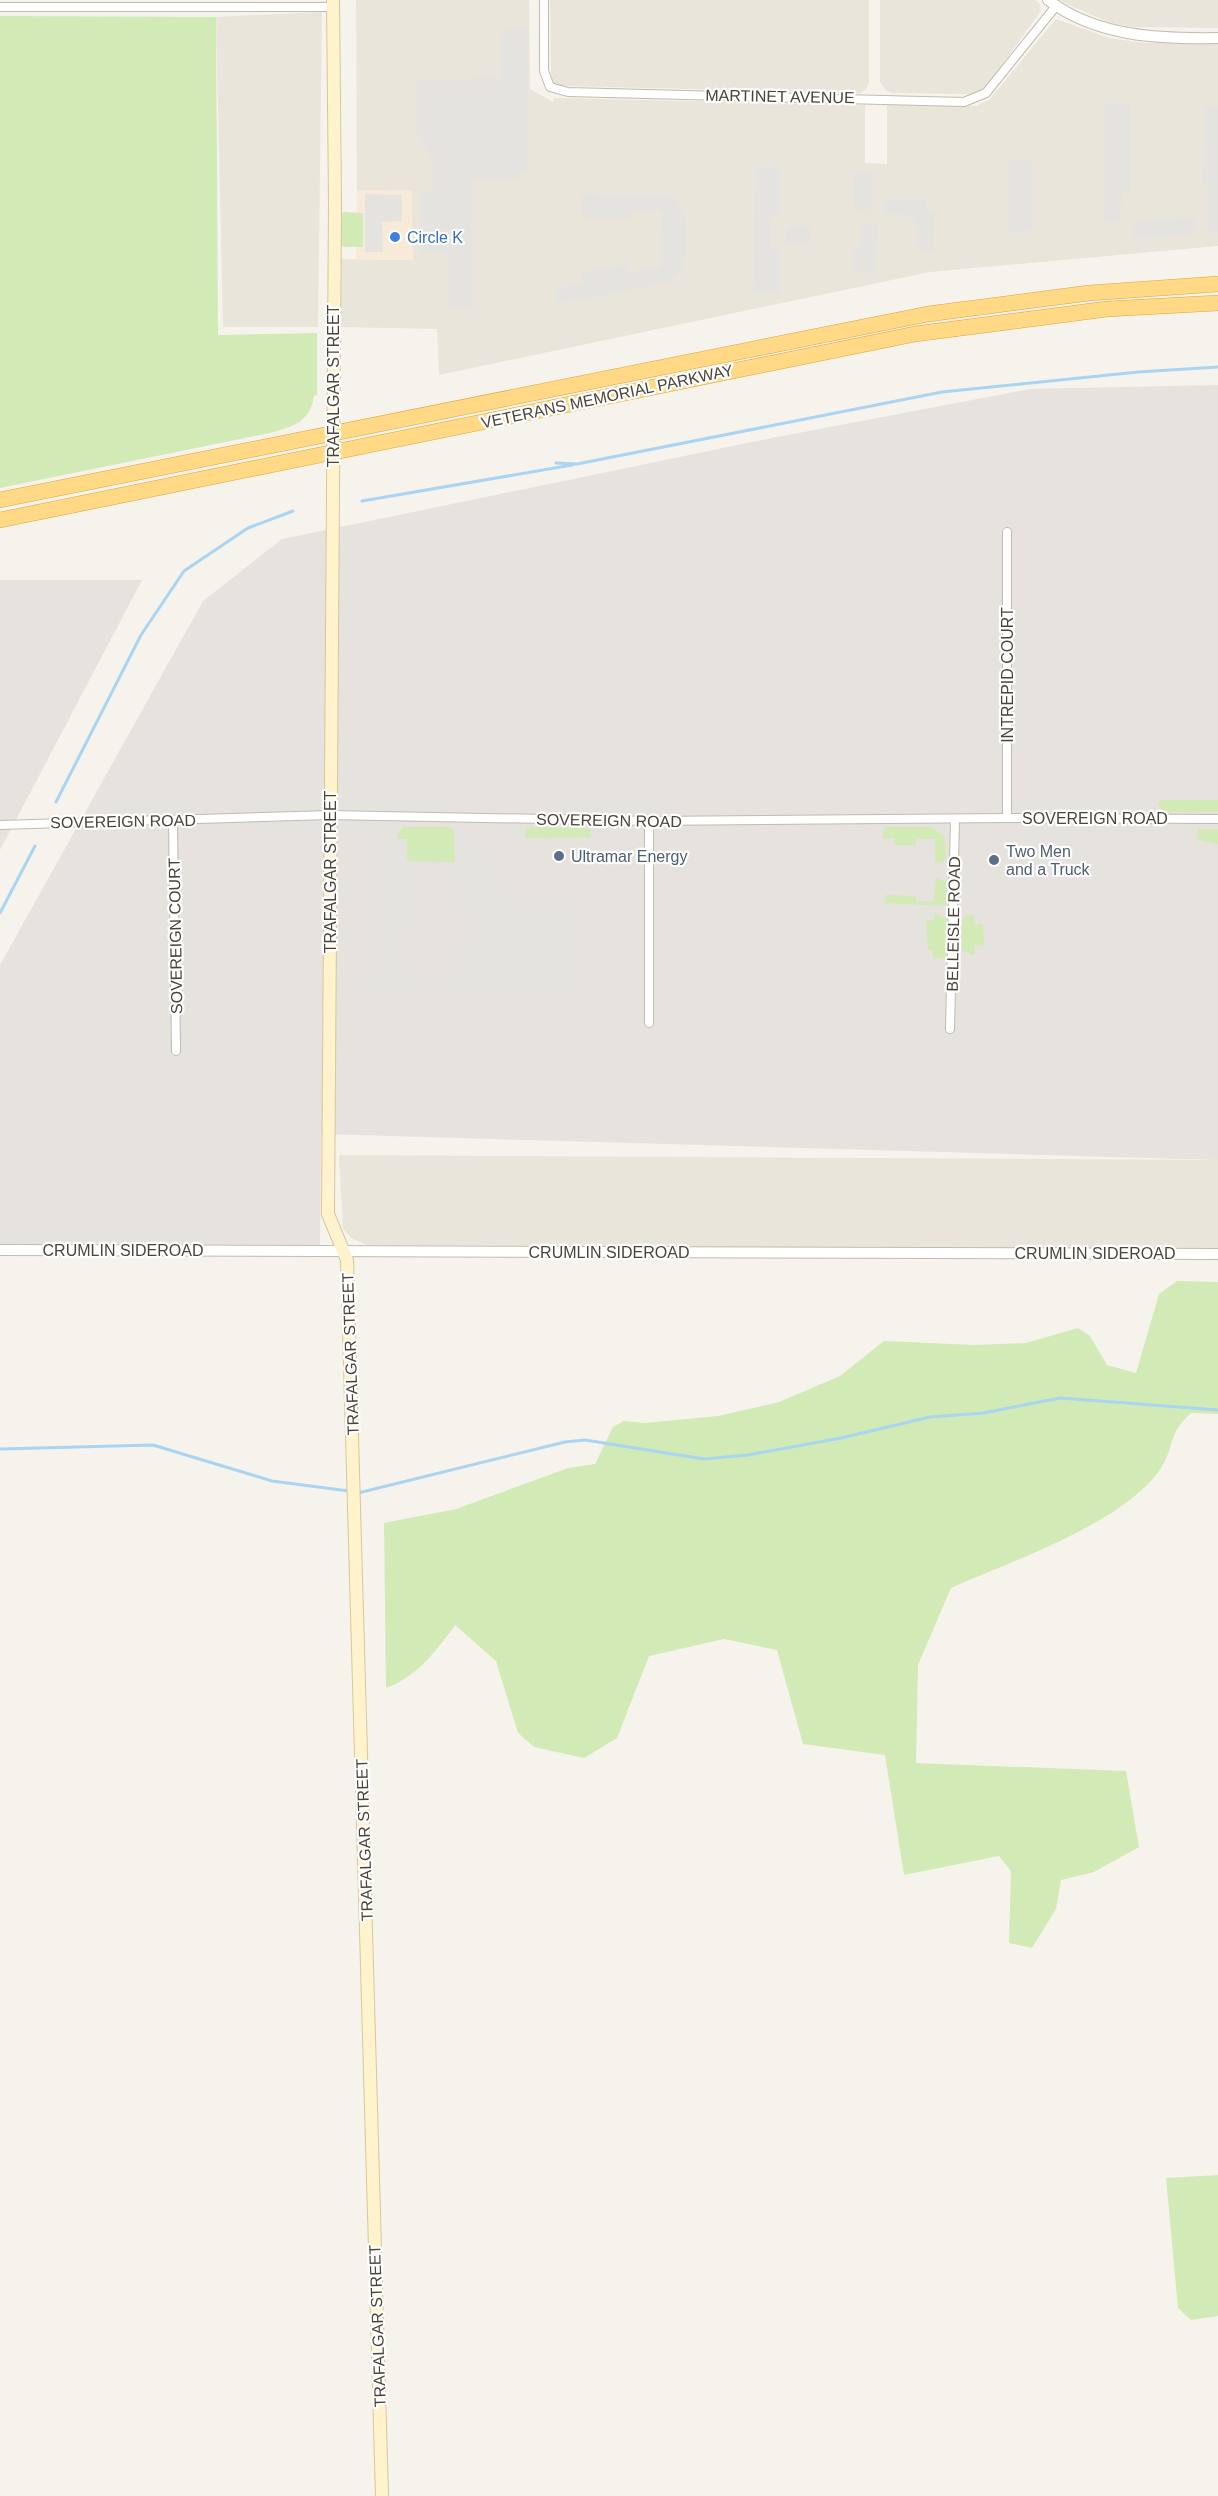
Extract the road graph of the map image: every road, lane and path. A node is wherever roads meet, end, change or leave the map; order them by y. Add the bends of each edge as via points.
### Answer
1 (544, 0) edge
2 (1052, 3) edge
3 (333, 4) edge
4 (0, 7) edge
5 (1218, 38) edge
6 (1218, 284) edge
7 (1218, 303) edge
8 (332, 432) junction
9 (333, 452) junction
10 (0, 500) edge
11 (0, 520) edge
12 (1007, 532) dead end
13 (330, 816) junction
14 (1007, 818) junction
15 (1218, 819) edge
16 (173, 820) junction
17 (955, 820) junction
18 (649, 821) junction
19 (0, 825) edge
20 (649, 1023) dead end
21 (950, 1029) dead end
22 (176, 1051) dead end
23 (0, 1250) edge
24 (344, 1251) junction
25 (1218, 1254) edge
26 (382, 2496) edge

1 - 2 street, MARTINET AVENUE via 544,71 550,87 568,92 964,102 986,93
2 - 5 street via 1098,27 1161,39
3 - 4 street
3 - 8 main road, TRAFALGAR STREET
6 - 8 highway, VETERANS MEMORIAL PARKWAY via 1089,293 928,314
7 - 9 highway, VETERANS MEMORIAL PARKWAY via 1107,309 915,334
8 - 9 main road, TRAFALGAR STREET
8 - 10 highway, VETERANS MEMORIAL PARKWAY
9 - 11 highway, VETERANS MEMORIAL PARKWAY
9 - 13 main road, TRAFALGAR STREET
12 - 14 street, INTREPID COURT
13 - 16 street, SOVEREIGN ROAD
13 - 18 street, SOVEREIGN ROAD
13 - 24 main road, TRAFALGAR STREET via 328,1214
14 - 15 street, SOVEREIGN ROAD
14 - 17 street, SOVEREIGN ROAD
16 - 19 street, SOVEREIGN ROAD
16 - 22 street, SOVEREIGN COURT
17 - 18 street, SOVEREIGN ROAD
17 - 21 street, BELLEISLE ROAD
18 - 20 street
23 - 24 street, CRUMLIN SIDEROAD
24 - 25 street, CRUMLIN SIDEROAD
24 - 26 main road, TRAFALGAR STREET

